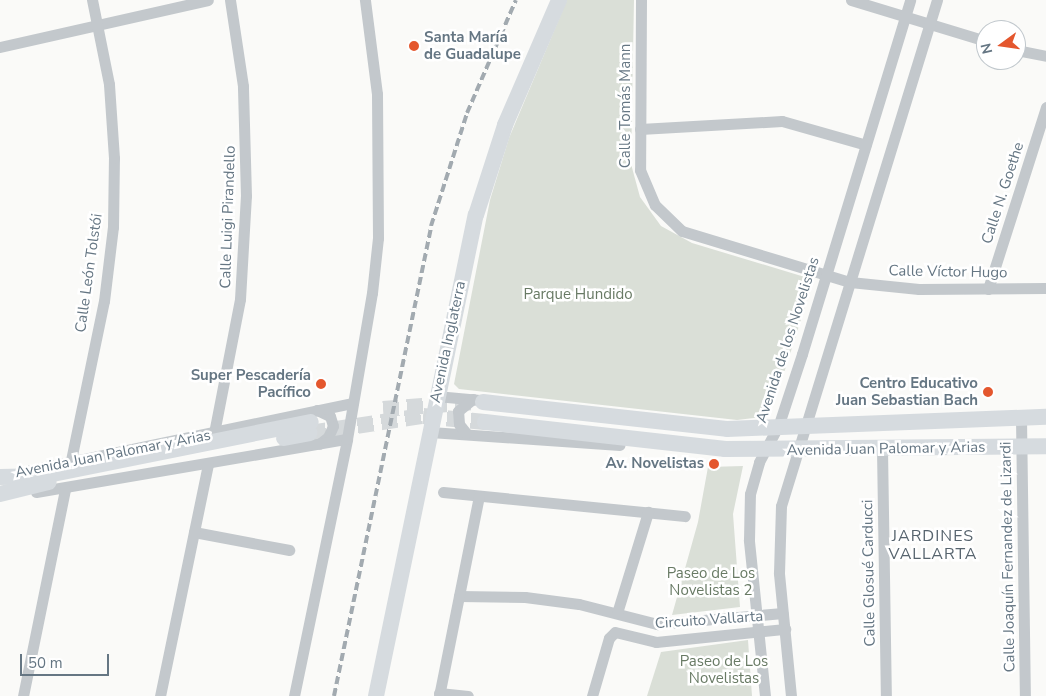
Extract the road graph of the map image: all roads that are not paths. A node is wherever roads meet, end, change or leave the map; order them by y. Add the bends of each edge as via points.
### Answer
1 (92, 0) edge
2 (208, 0) edge
3 (230, 0) edge
4 (364, 0) edge
5 (560, 0) edge
6 (641, 0) edge
7 (851, 0) edge
8 (910, 0) edge
9 (937, 0) edge
10 (905, 16) junction
11 (930, 24) junction
12 (99, 25) junction
13 (976, 38) edge
14 (0, 47) edge
15 (1026, 52) edge
16 (1046, 56) edge
17 (1046, 107) edge
18 (640, 130) junction
19 (866, 145) junction
20 (826, 275) junction
21 (850, 282) junction
22 (988, 288) junction
23 (1046, 288) edge
24 (436, 396) junction
25 (478, 401) junction
26 (353, 403) junction
27 (1046, 417) edge
28 (1021, 418) junction
29 (485, 422) tunnel mouth
30 (805, 426) junction
31 (314, 427) junction
32 (778, 427) junction
33 (430, 432) junction
34 (466, 433) junction
35 (214, 434) junction
36 (347, 439) junction
37 (1022, 446) junction
38 (1046, 446) edge
39 (725, 449) junction
40 (882, 449) junction
41 (798, 450) junction
42 (763, 451) junction
43 (71, 460) junction
44 (208, 464) junction
45 (2, 476) edge
46 (65, 489) junction
47 (443, 492) dead end
48 (0, 495) edge
49 (479, 496) junction
50 (648, 512) junction
51 (685, 516) dead end
52 (194, 532) junction
53 (289, 550) dead end
54 (459, 596) junction
55 (617, 613) junction
56 (783, 613) junction
57 (757, 616) junction
58 (785, 629) junction
59 (758, 632) junction
60 (439, 694) edge
61 (23, 696) edge
62 (160, 696) edge
63 (294, 696) edge
64 (376, 696) edge
65 (468, 696) edge
66 (592, 696) edge
67 (765, 696) edge
68 (791, 696) edge
69 (886, 696) edge
70 (1025, 696) edge

1 - 12 street, Calle León Tolstói
2 - 12 street
3 - 35 street, Calle Luigi Pirandello via 243,95 245,223 240,299
4 - 26 street via 378,94 380,187 372,293
5 - 24 main road, Avenida Inglaterra via 489,169
6 - 18 street, Calle Tomás Mann
7 - 10 street
8 - 10 street, Avenida de los Novelistas
9 - 11 street
10 - 11 street
10 - 19 street, Avenida de los Novelistas
11 - 13 street
11 - 21 street
12 - 14 street
12 - 43 street, Calle León Tolstói via 109,84 114,158 113,227 104,301
15 - 16 street
17 - 22 street, Calle N. Goethe
18 - 19 street via 782,121
18 - 20 street, Calle Tomás Mann via 642,180 655,206 672,224 699,237
19 - 20 street, Avenida de los Novelistas
20 - 21 street, Calle Tomás Mann
20 - 32 street, Avenida de los Novelistas
21 - 22 street, Calle Víctor Hugo via 919,289
21 - 30 street
22 - 23 street, Calle Víctor Hugo
24 - 25 street, Avenida Juan Palomar y Arias
24 - 33 main road, Avenida Inglaterra
25 - 32 main road, Avenida Juan Palomar y Arias via 704,428
25 - 34 street via 458,411 459,424
26 - 31 street, Avenida Juan Palomar y Arias
26 - 36 street
27 - 28 main road, Avenida Juan Palomar y Arias
28 - 30 main road, Avenida Juan Palomar y Arias
28 - 37 street, Calle Joaquín Fernandez de Lizardi
29 - 39 main road, Avenida Juan Palomar y Arias
30 - 32 main road, Avenida Juan Palomar y Arias
30 - 41 street
31 - 35 street, Avenida Juan Palomar y Arias
31 - 36 street, Avenida Juan Palomar y Arias
31 - 44 street, Avenida Juan Palomar y Arias
31 - 45 main road, Avenida Juan Palomar y Arias via 43,476
31 - 48 main road, Avenida Juan Palomar y Arias
32 - 42 street, Avenida de los Novelistas
33 - 34 street, Avenida Juan Palomar y Arias
33 - 64 main road, Avenida Inglaterra
34 - 39 street, Avenida Juan Palomar y Arias via 668,449
35 - 43 street, Avenida Juan Palomar y Arias
36 - 63 street
37 - 38 main road, Avenida Juan Palomar y Arias
37 - 40 main road, Avenida Juan Palomar y Arias
37 - 70 street, Calle Joaquín Fernandez de Lizardi
39 - 42 main road, Avenida Juan Palomar y Arias
40 - 41 main road, Avenida Juan Palomar y Arias
40 - 69 street, Calle Glosué Carducci
41 - 42 main road, Avenida Juan Palomar y Arias
41 - 56 street via 781,506 778,539
42 - 57 street, Avenida de los Novelistas via 754,476 748,511
43 - 45 street, Avenida Juan Palomar y Arias
44 - 46 street, Avenida Juan Palomar y Arias
44 - 52 street
46 - 48 street, Avenida Juan Palomar y Arias
46 - 61 street
47 - 49 street
49 - 50 street
49 - 54 street
50 - 51 street
50 - 55 street
52 - 53 street
52 - 62 street
54 - 55 street, Circuito Vallarta via 525,597
54 - 60 street
55 - 57 street, Circuito Vallarta via 657,624
56 - 57 street, Circuito Vallarta
56 - 58 street
57 - 59 street, Avenida de los Novelistas
58 - 59 street, Circuito Vallarta
58 - 68 street
59 - 66 street, Circuito Vallarta via 656,642 615,632 609,638
59 - 67 street, Avenida de los Novelistas
60 - 65 street

